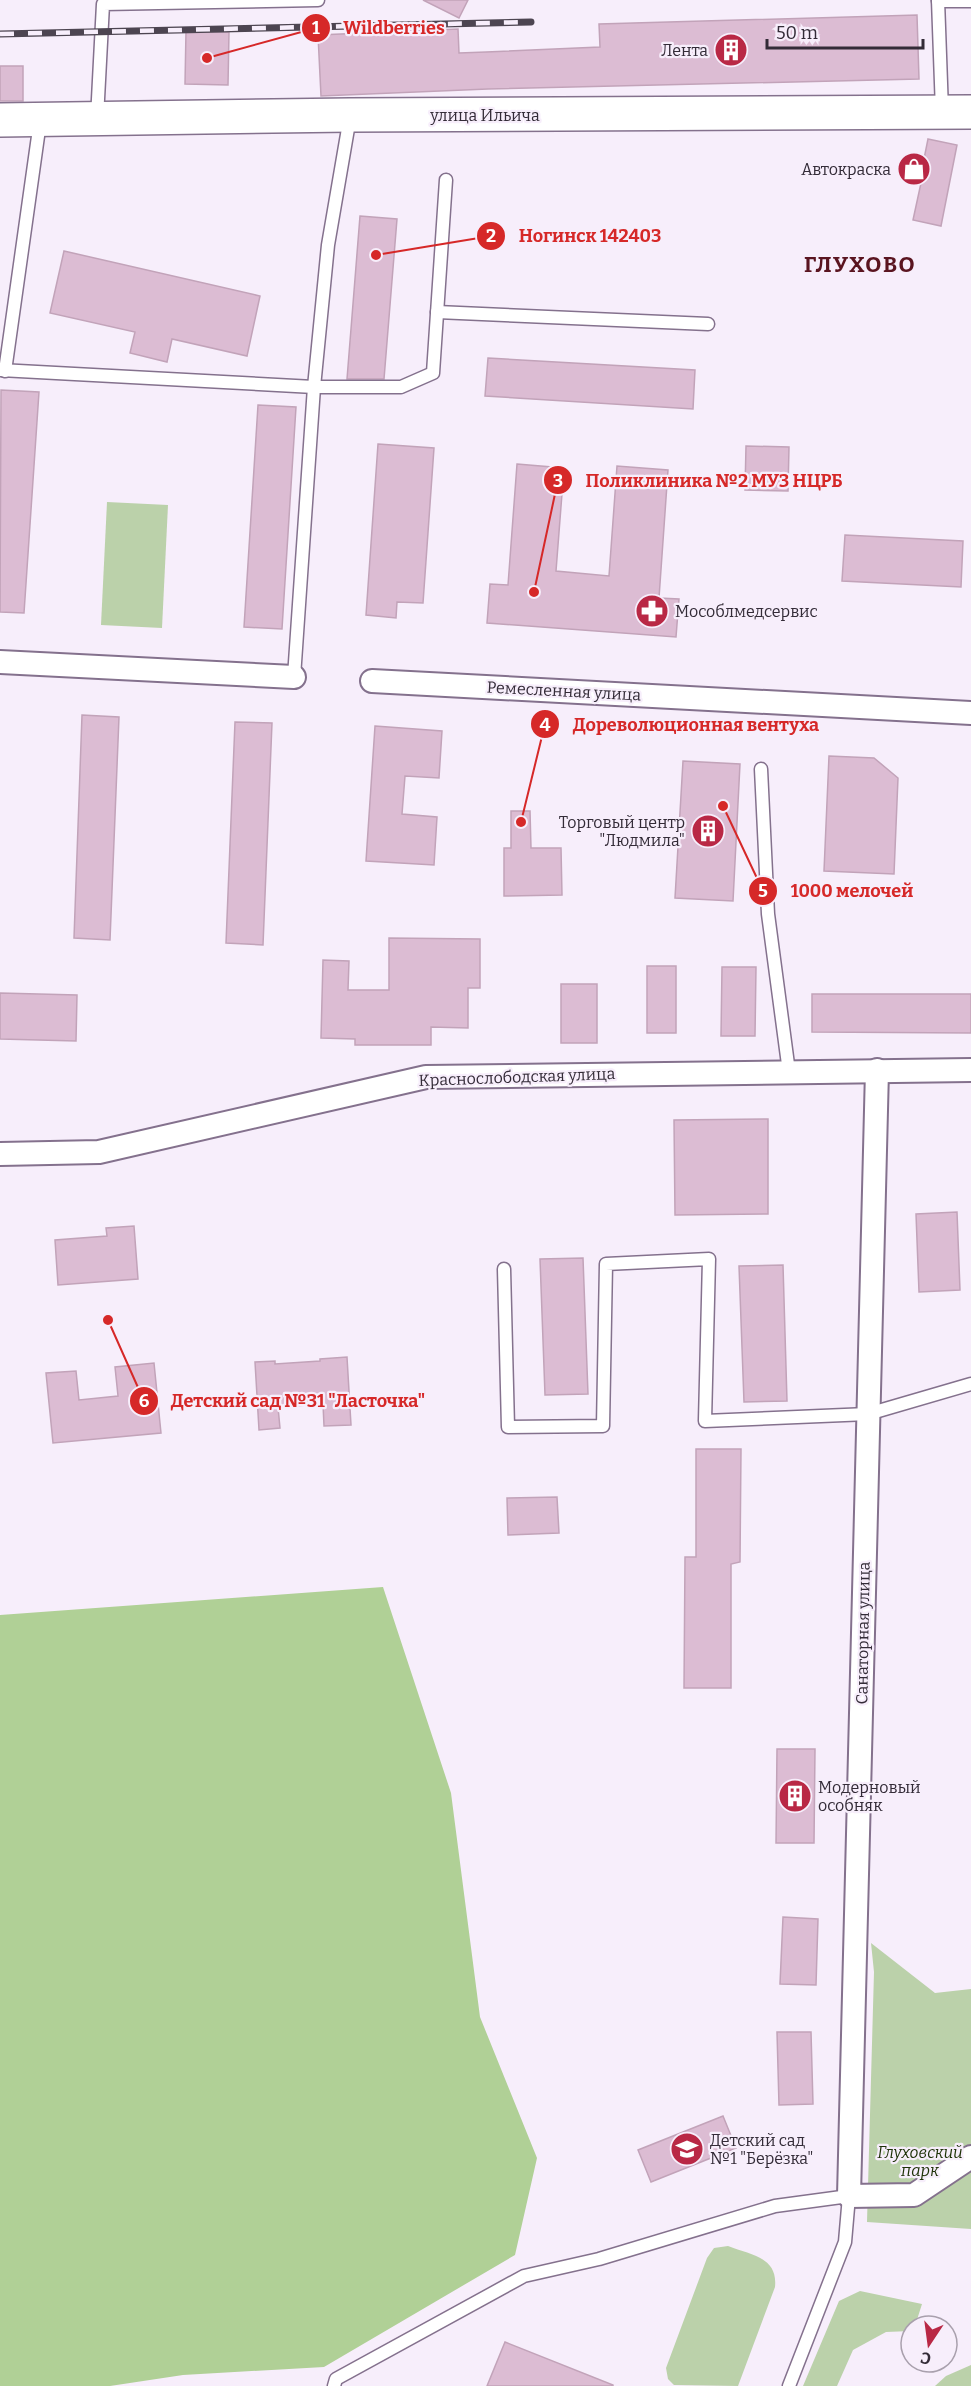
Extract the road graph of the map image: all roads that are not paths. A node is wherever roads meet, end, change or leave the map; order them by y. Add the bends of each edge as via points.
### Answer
1 (318, 0) edge
2 (938, 1) edge
3 (971, 1) edge
4 (956, 112) edge
5 (350, 115) junction
6 (97, 118) junction
7 (40, 119) junction
8 (0, 120) edge
9 (446, 180) dead end
10 (437, 312) junction
11 (708, 324) dead end
12 (3, 370) edge
13 (314, 387) junction
14 (0, 662) edge
15 (294, 677) joint
16 (372, 681) dead end
17 (971, 713) edge
18 (761, 769) dead end
19 (877, 1070) junction
20 (971, 1070) edge
21 (789, 1072) junction
22 (0, 1154) edge
23 (504, 1269) dead end
24 (971, 1384) edge
25 (868, 1414) junction
26 (971, 2157) edge
27 (849, 2196) junction
28 (334, 2386) edge
29 (789, 2386) edge

1 - 6 lane via 103,4
2 - 3 lane
2 - 4 lane
4 - 5 main road, улица Ильича
5 - 6 main road, улица Ильича
5 - 13 lane via 328,245
6 - 7 main road, улица Ильича
7 - 8 main road, улица Ильича
7 - 12 lane
9 - 10 lane
10 - 11 lane
10 - 13 lane via 434,373 401,387
12 - 13 lane
13 - 15 lane
14 - 15 street
16 - 17 street, Ремесленная улица
18 - 21 lane via 768,914
19 - 20 street, Краснослободская улица
19 - 21 street, Краснослободская улица
19 - 25 street, Санаторная улица
21 - 22 street, Краснослободская улица via 426,1077 99,1152
23 - 25 lane via 508,1427 603,1426 606,1263 709,1259 705,1421
24 - 25 lane
25 - 27 street, Санаторная улица
26 - 27 street via 914,2194
27 - 28 lane via 775,2206 599,2259 525,2276 336,2379
27 - 29 lane via 845,2242

